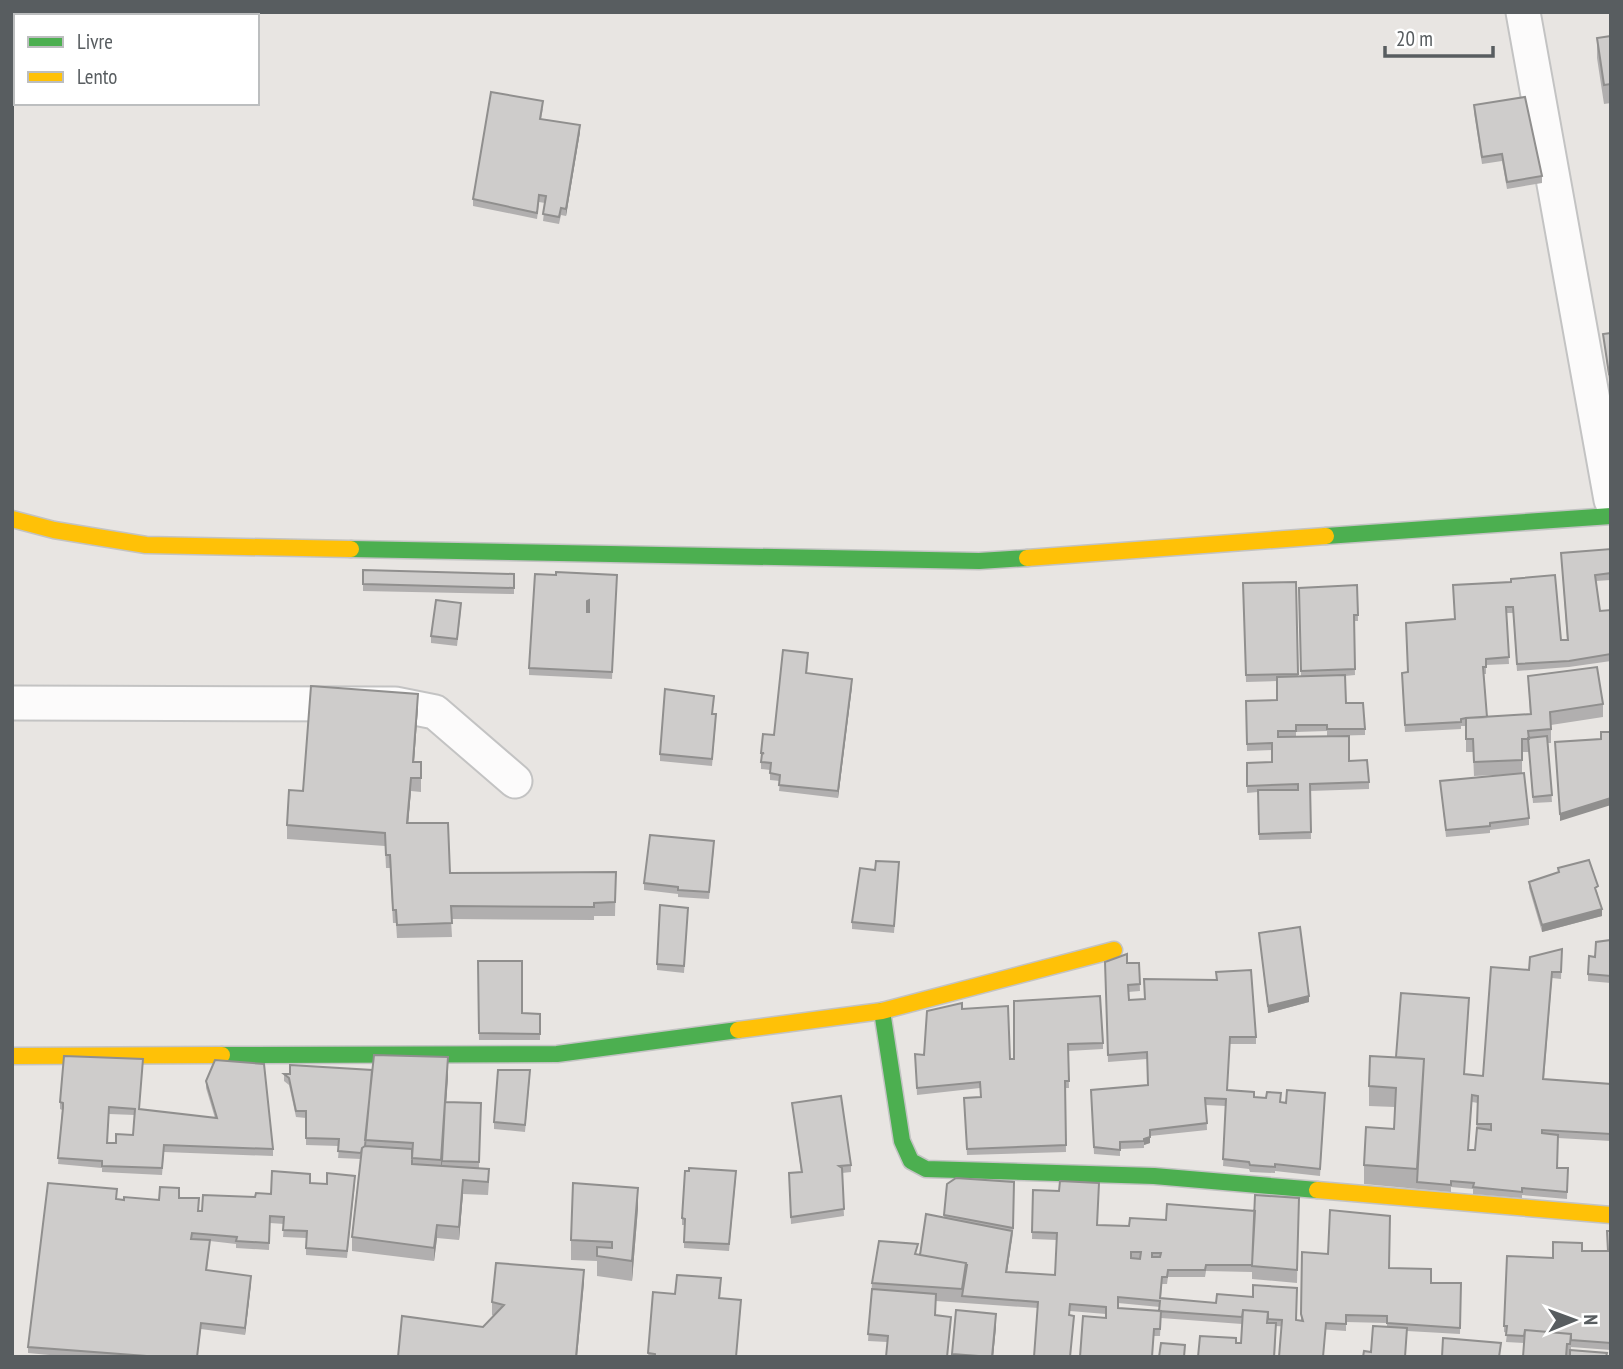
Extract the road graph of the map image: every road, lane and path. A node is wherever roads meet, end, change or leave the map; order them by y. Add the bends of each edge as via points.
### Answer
1 (14, 12) edge
2 (1522, 12) edge
3 (12, 23) edge
4 (1611, 500) edge
5 (1611, 516) edge
6 (12, 519) edge
7 (12, 703) edge
8 (515, 781) dead end
9 (1114, 950) dead end
10 (882, 1011) junction
11 (12, 1056) edge
12 (1611, 1215) edge

1 - 3 street
2 - 4 street
5 - 6 street via 979,561 146,545
7 - 8 street via 395,704 435,712
9 - 10 street
10 - 11 street via 557,1054
10 - 12 street via 902,1141 911,1161 926,1169 1154,1176

